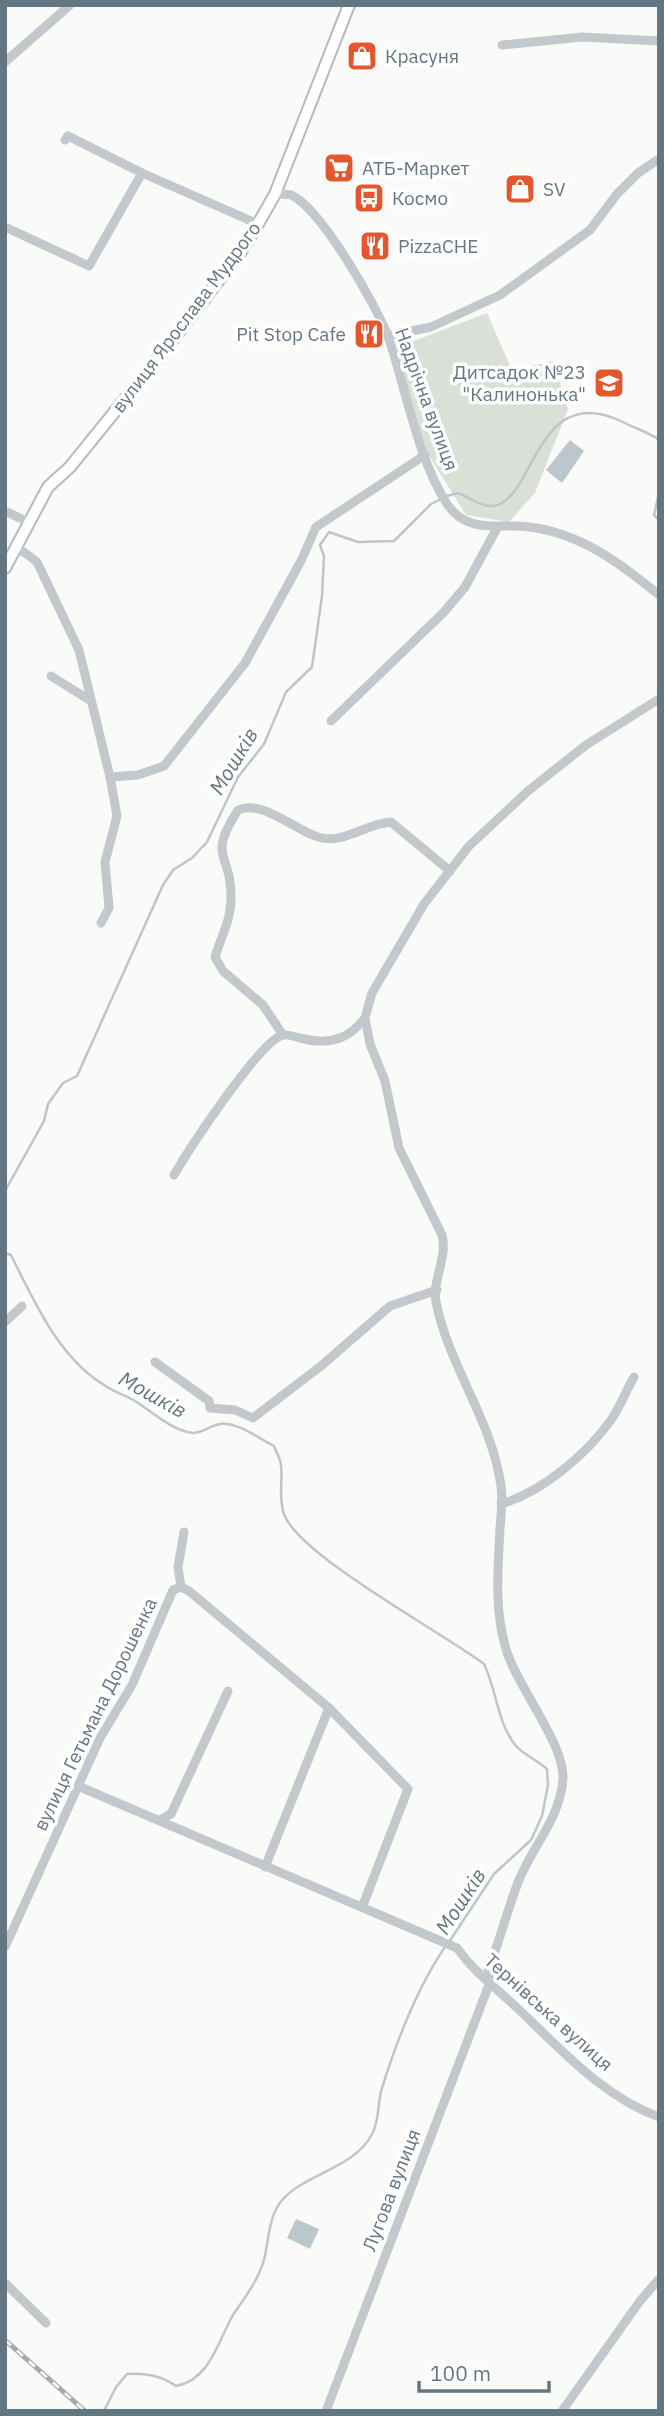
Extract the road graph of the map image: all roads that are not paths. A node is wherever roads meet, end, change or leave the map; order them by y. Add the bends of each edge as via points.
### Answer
1 (70, 5) edge
2 (349, 5) edge
3 (659, 41) edge
4 (502, 44) dead end
5 (5, 62) edge
6 (65, 140) dead end
7 (659, 159) edge
8 (142, 173) junction
9 (275, 194) junction
10 (258, 224) junction
11 (5, 227) edge
12 (387, 336) junction
13 (425, 455) junction
14 (5, 511) edge
15 (28, 522) junction
16 (496, 528) junction
17 (17, 551) junction
18 (5, 568) edge
19 (659, 595) edge
20 (51, 676) dead end
21 (659, 699) edge
22 (91, 701) junction
23 (331, 721) dead end
24 (110, 777) junction
25 (450, 871) junction
26 (101, 923) dead end
27 (365, 1018) junction
28 (283, 1035) junction
29 (174, 1175) dead end
30 (437, 1290) junction
31 (22, 1306) dead end
32 (5, 1322) edge
33 (155, 1362) dead end
34 (634, 1377) dead end
35 (501, 1504) junction
36 (184, 1532) dead end
37 (181, 1587) junction
38 (228, 1691) dead end
39 (329, 1709) junction
40 (78, 1786) junction
41 (160, 1820) junction
42 (265, 1867) junction
43 (363, 1905) junction
44 (5, 1947) edge
45 (489, 1982) junction
46 (659, 2117) edge
47 (659, 2279) edge
48 (5, 2283) edge
49 (46, 2323) dead end
50 (326, 2411) edge
51 (562, 2411) edge

1 - 5 street
2 - 9 main road, вулиця Ярослава Мудрого
3 - 4 street via 582,37
6 - 8 street via 68,136
7 - 12 street via 624,187 590,230 499,295 431,327
8 - 10 street
8 - 11 street via 89,266
9 - 10 main road, вулиця Ярослава Мудрого
9 - 12 street, Надрічна вулиця via 291,195 333,239
10 - 15 main road, вулиця Ярослава Мудрого via 162,352 70,467 48,487
12 - 13 street, Надрічна вулиця
13 - 16 street, Надрічна вулиця via 447,505 467,522
13 - 24 street via 316,527 245,663 164,766 138,775
14 - 15 street
15 - 17 main road, вулиця Ярослава Мудрого
16 - 19 street, Надрічна вулиця via 519,525 568,535 624,567
16 - 23 street via 465,587 444,612
17 - 18 main road, вулиця Ярослава Мудрого
17 - 22 street via 37,562 79,650
20 - 22 street
21 - 25 street via 586,745 528,792 469,846
22 - 24 street
24 - 26 street via 117,816 105,862 109,908
25 - 27 street via 424,904 372,993
25 - 28 street via 391,822 321,838 252,807 238,810 220,846 231,897 225,934 215,957 223,971 263,1005
27 - 28 street via 341,1039 325,1042
27 - 30 street via 399,1148 446,1249
28 - 29 street via 240,1079
30 - 33 street via 390,1306 253,1418 235,1410 210,1408 209,1401
30 - 35 street via 449,1347 496,1455
31 - 32 street
34 - 35 street via 597,1438 532,1491
35 - 45 street via 497,1602 506,1649 557,1751 563,1777 544,1839 520,1878 488,1970
36 - 37 street via 178,1567
37 - 39 street, вулиця Гетьмана Дорошенка
37 - 40 street, вулиця Гетьмана Дорошенка via 173,1590 132,1685
38 - 41 street via 171,1814
39 - 42 street
39 - 43 street, вулиця Гетьмана Дорошенка via 408,1789
40 - 41 street
40 - 44 street, вулиця Гетьмана Дорошенка
41 - 42 street
42 - 43 street
43 - 45 street, Тернівська вулиця via 457,1948 473,1971
45 - 46 street, Тернівська вулиця via 580,2067 634,2108
45 - 50 street, Лугова вулиця
47 - 51 street
48 - 49 street

